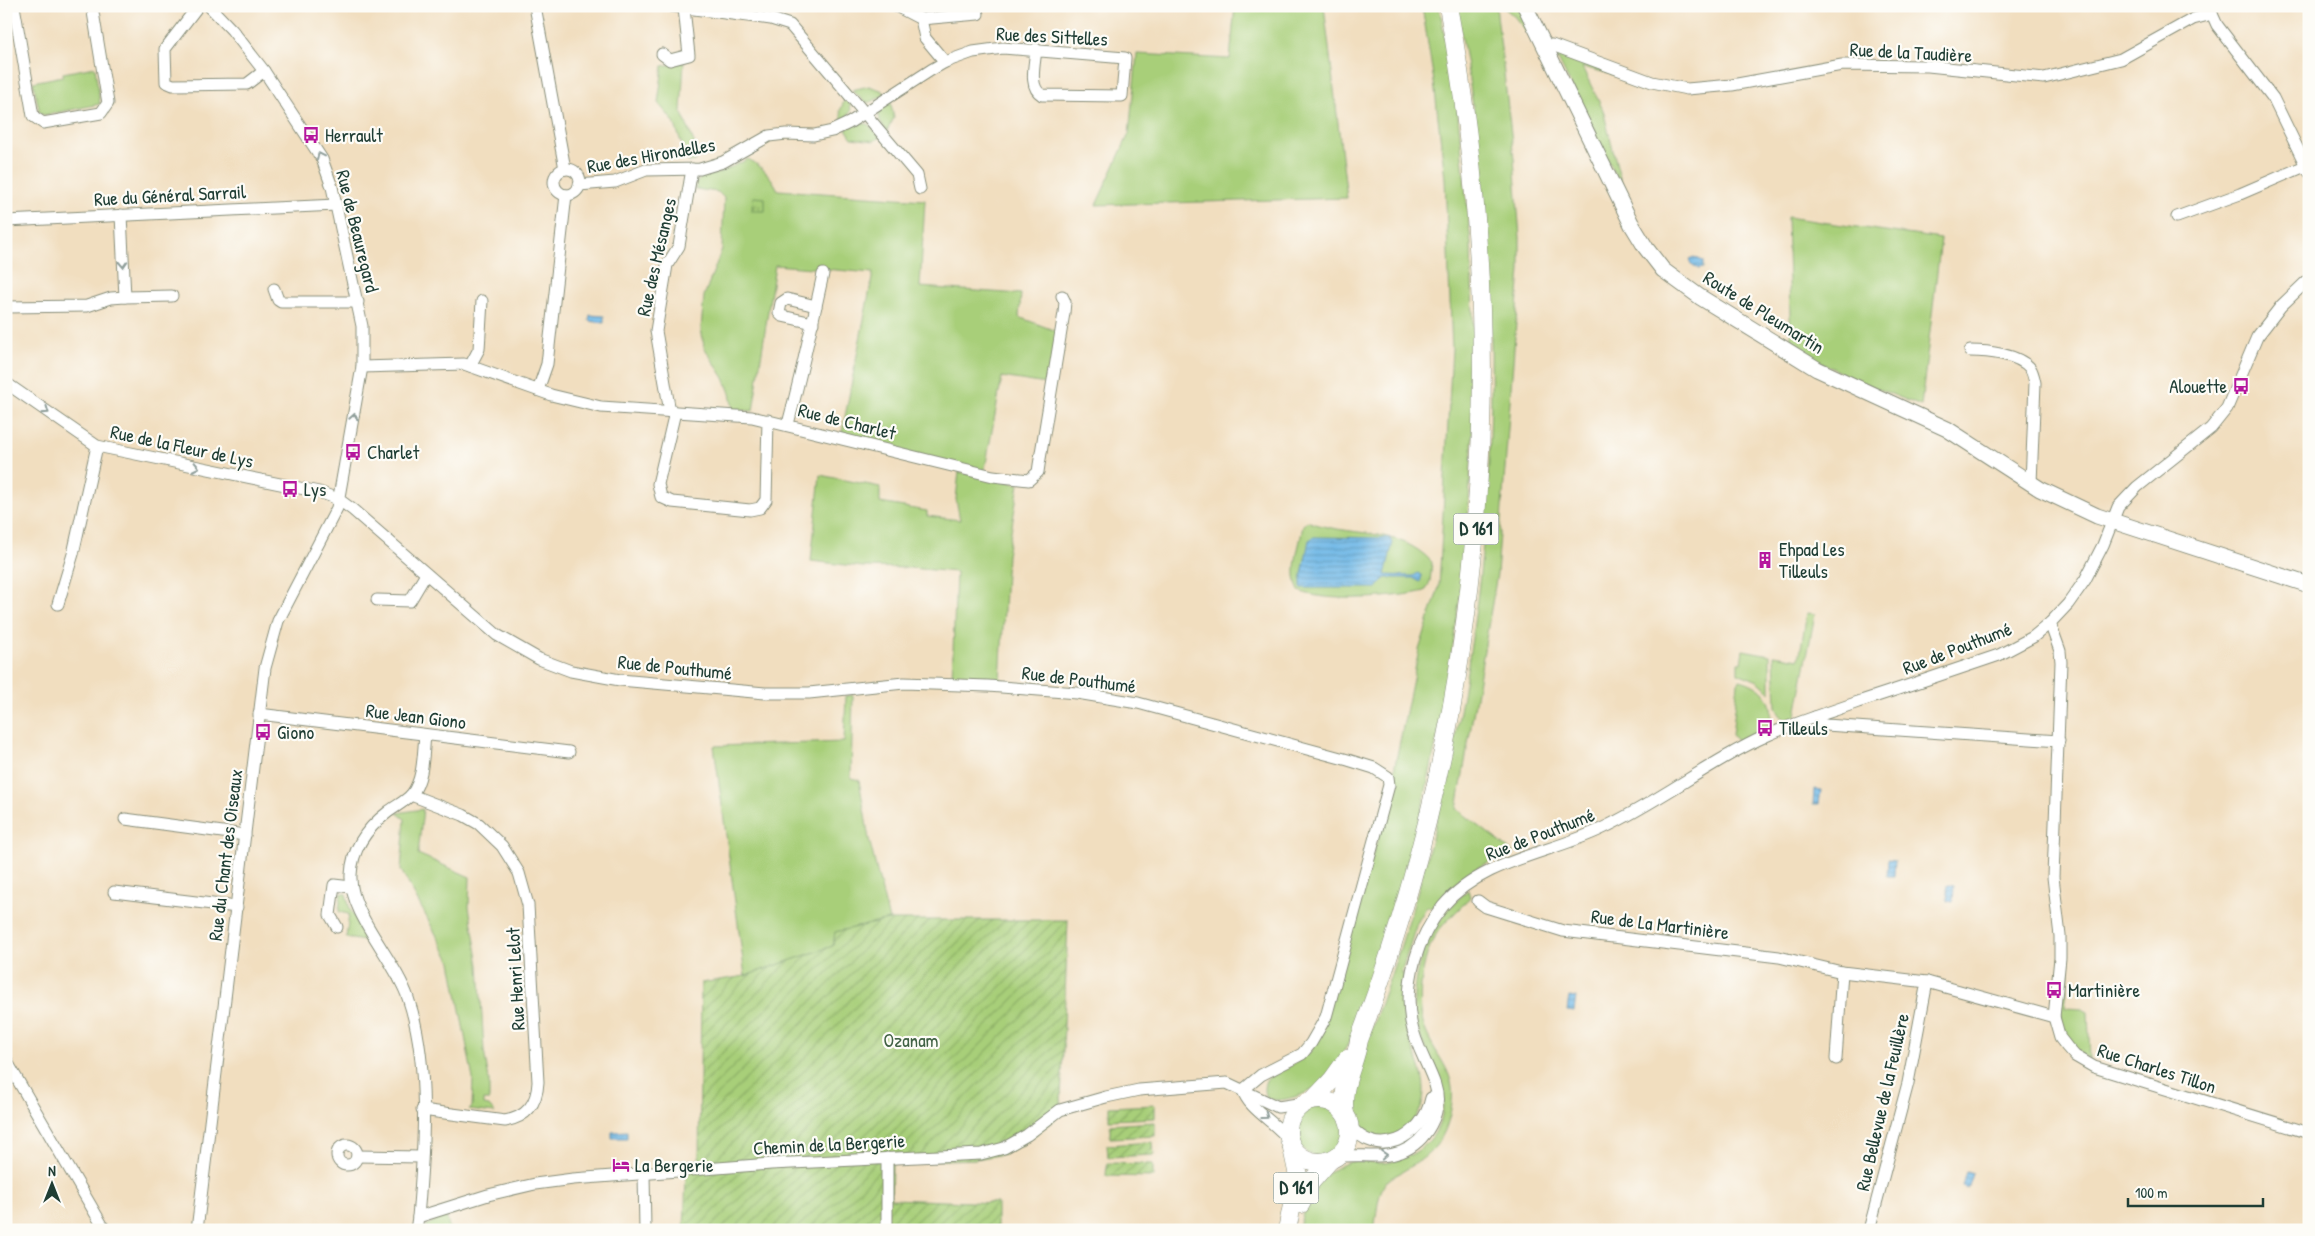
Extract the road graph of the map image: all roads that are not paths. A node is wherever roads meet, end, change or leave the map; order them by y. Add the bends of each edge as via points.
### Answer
1 (14, 6) edge
2 (92, 6) edge
3 (198, 6) edge
4 (209, 6) edge
5 (535, 6) edge
6 (672, 6) edge
7 (896, 6) edge
8 (1448, 6) edge
9 (1525, 6) edge
10 (684, 8) junction
11 (2212, 10) edge
12 (978, 14) dead end
13 (921, 19) junction
14 (1544, 45) junction
15 (1036, 50) junction
16 (662, 54) dead end
17 (945, 62) junction
18 (264, 71) junction
19 (865, 112) junction
20 (565, 169) junction
21 (692, 169) junction
22 (2307, 169) edge
23 (579, 185) junction
24 (920, 189) dead end
25 (566, 195) junction
26 (336, 204) junction
27 (121, 216) junction
28 (2178, 217) dead end
29 (6, 221) edge
30 (823, 274) dead end
31 (2309, 279) edge
32 (274, 289) dead end
33 (172, 296) dead end
34 (1062, 296) dead end
35 (124, 298) junction
36 (482, 301) dead end
37 (358, 302) junction
38 (816, 306) junction
39 (6, 307) edge
40 (813, 323) junction
41 (1970, 351) dead end
42 (470, 366) junction
43 (362, 367) junction
44 (6, 383) edge
45 (538, 390) junction
46 (673, 412) junction
47 (768, 420) junction
48 (788, 424) junction
49 (97, 446) junction
50 (2031, 483) junction
51 (338, 499) junction
52 (2112, 520) junction
53 (426, 574) junction
54 (2309, 585) edge
55 (377, 600) dead end
56 (58, 604) dead end
57 (2050, 623) junction
58 (259, 714) junction
59 (1815, 717) junction
60 (425, 735) junction
61 (2059, 741) junction
62 (569, 752) dead end
63 (411, 795) junction
64 (125, 819) dead end
65 (245, 835) junction
66 (351, 887) junction
67 (114, 892) dead end
68 (1478, 901) dead end
69 (237, 907) junction
70 (337, 928) dead end
71 (1842, 972) junction
72 (1927, 982) junction
73 (2054, 1017) junction
74 (1360, 1040) junction
75 (1836, 1059) dead end
76 (6, 1060) edge
77 (1431, 1076) junction
78 (1243, 1090) junction
79 (1308, 1102) junction
80 (422, 1110) junction
81 (1347, 1119) junction
82 (2309, 1133) edge
83 (1290, 1144) junction
84 (357, 1156) dead end
85 (421, 1157) junction
86 (887, 1158) junction
87 (1333, 1159) junction
88 (644, 1173) junction
89 (418, 1217) junction
90 (105, 1230) edge
91 (197, 1230) edge
92 (416, 1230) edge
93 (645, 1230) edge
94 (887, 1230) edge
95 (1288, 1230) edge
96 (1869, 1230) edge

1 - 2 street via 33,116 43,123 101,113 108,103
3 - 18 street via 165,50 166,82 244,84
4 - 18 street, Rue de Beauregard
5 - 20 street
6 - 10 street
7 - 13 street
8 - 74 main road, D 161 via 1469,142 1482,293 1482,403 1476,531 1461,656 1434,792 1404,909
9 - 14 main road, Route de Pleumartin
10 - 16 street via 689,55 670,60
10 - 19 street via 771,18 790,25
11 - 14 street, Rue de la Taudière via 2121,59 2044,78 1928,66 1842,65 1732,85 1687,89 1652,82 1552,45
11 - 22 street via 2217,25 2273,98
12 - 13 street
13 - 17 street via 925,38
14 - 50 main road, Route de Pleumartin via 1632,225 1664,270 1700,297 1817,369 1947,428
15 - 15 street, Rue des Sittelles via 1125,58 1122,96 1038,93 1034,84
15 - 17 street, Rue des Sittelles via 988,49
17 - 19 street, Rue des Sittelles
26 -> 18 street, Rue de Beauregard via 328,173 316,146
19 - 21 street, Rue des Hirondelles via 832,131 814,135 769,136 723,162
19 - 24 street via 917,175
20 - 23 street via 576,173
20 - 25 street via 557,173 554,181 558,191
21 - 23 street, Rue des Hirondelles via 646,170 615,182
21 - 46 street, Rue des Mésanges via 679,246 667,265 656,331
22 - 28 street
23 - 25 street
25 - 45 street via 547,364
26 - 27 street, Rue du Général Sarrail
26 - 37 street, Rue de Beauregard
27 - 29 street, Rue du Général Sarrail
27 -> 35 street
30 - 38 street
31 - 52 street, Rue de Pouthumé via 2281,306 2257,337 2227,408 2211,428 2137,487 2118,507
32 - 37 street via 282,302
33 - 35 street
34 - 48 street, Rue de Charlet via 1064,313 1041,457 1038,472 1032,478 1019,480 993,476
35 - 39 street via 111,298 87,306
36 - 42 street via 479,349
37 - 43 street, Rue de Beauregard via 362,326
38 - 40 street
38 - 40 street via 784,299 779,313
40 - 48 street
41 - 50 street via 2015,359 2032,370 2035,383
42 - 43 street, Rue de Charlet via 453,363
42 - 45 street, Rue de Charlet
51 -> 43 street, Rue de Beauregard
44 -> 49 street, Rue de la Fleur de Lys
45 - 46 street, Rue de Charlet via 607,409
46 - 47 street, Rue de Charlet
46 - 47 street via 658,484 661,497 672,502 750,510 760,508 766,500
47 - 48 street, Rue de Charlet
49 -> 51 street, Rue de la Fleur de Lys via 320,492
49 - 56 street via 73,554
50 - 52 main road, Route de Pleumartin via 2070,505
51 - 53 street, Rue de Pouthumé
51 - 58 street, Rue du Chant des Oiseaux via 333,519 273,634
52 - 54 main road, Route de Pleumartin
52 - 57 street, Rue de Pouthumé via 2085,580
53 - 55 street via 410,601
53 - 78 street, Rue de Pouthumé via 510,643 538,659 584,674 766,693 809,693 904,683 1077,693 1138,703 1348,760 1385,774 1389,786 1326,1017 1302,1054 1261,1075
57 - 59 street, Rue de Pouthumé via 2033,637 1999,654
57 - 61 street, Rue Charles Tillon via 2061,662
58 - 60 street, Rue Jean Giono
58 - 65 street, Rue du Chant des Oiseaux
59 - 61 street via 1826,726
59 - 77 street, Rue de Pouthumé via 1749,744 1600,830 1490,871 1448,901 1421,942 1410,979 1412,1023
60 - 62 street, Rue Jean Giono
60 - 63 street via 420,773
61 - 73 street, Rue Charles Tillon via 2053,877 2060,958
63 - 66 street via 373,824 363,837 353,862
63 - 80 street, Rue Henri Lelot via 479,824 502,846 519,873 528,905 538,1082 534,1104 516,1119
64 - 65 street
65 - 69 street, Rue du Chant des Oiseaux
66 - 70 street via 334,885 330,915
66 - 80 street via 357,907 398,973 413,1015 421,1053
67 - 69 street
68 - 71 street, Rue de La Martinière via 1486,907 1563,931 1779,957
69 - 91 street, Rue du Chant des Oiseaux
71 - 72 street, Rue de La Martinière
71 - 75 street
72 - 73 street, Rue de La Martinière
72 - 96 street, Rue Bellevue de la Feuillère via 1908,1083
73 - 82 street, Rue Charles Tillon via 2060,1038 2067,1047 2094,1067
74 - 79 main road, D 161 via 1332,1080
74 - 81 main road, D 161 via 1344,1088
76 - 90 street
77 - 81 street, Rue de Pouthumé via 1428,1110 1418,1126 1406,1136 1394,1142 1375,1144 1360,1137
87 -> 77 street, Rue de Pouthumé via 1354,1154 1389,1156 1413,1145 1428,1129 1435,1114 1436,1093
78 - 79 street, Chemin de la Bergerie via 1278,1107
78 -> 83 street via 1249,1102 1280,1128
78 - 86 street, Chemin de la Bergerie via 1227,1083 1124,1093 1060,1110 1004,1148 981,1154
79 - 81 main road via 1332,1103
79 - 83 main road via 1295,1111 1289,1121
80 - 85 street
81 - 87 main road via 1350,1135 1346,1145
83 - 87 main road via 1308,1160
83 - 95 main road, D 161 via 1298,1176
84 - 85 street
85 - 89 street
86 - 88 street, Chemin de la Bergerie
86 - 94 street
87 - 95 main road, D 161 via 1311,1182
88 - 89 street, Chemin de la Bergerie via 536,1184
88 - 93 street
89 - 92 street

